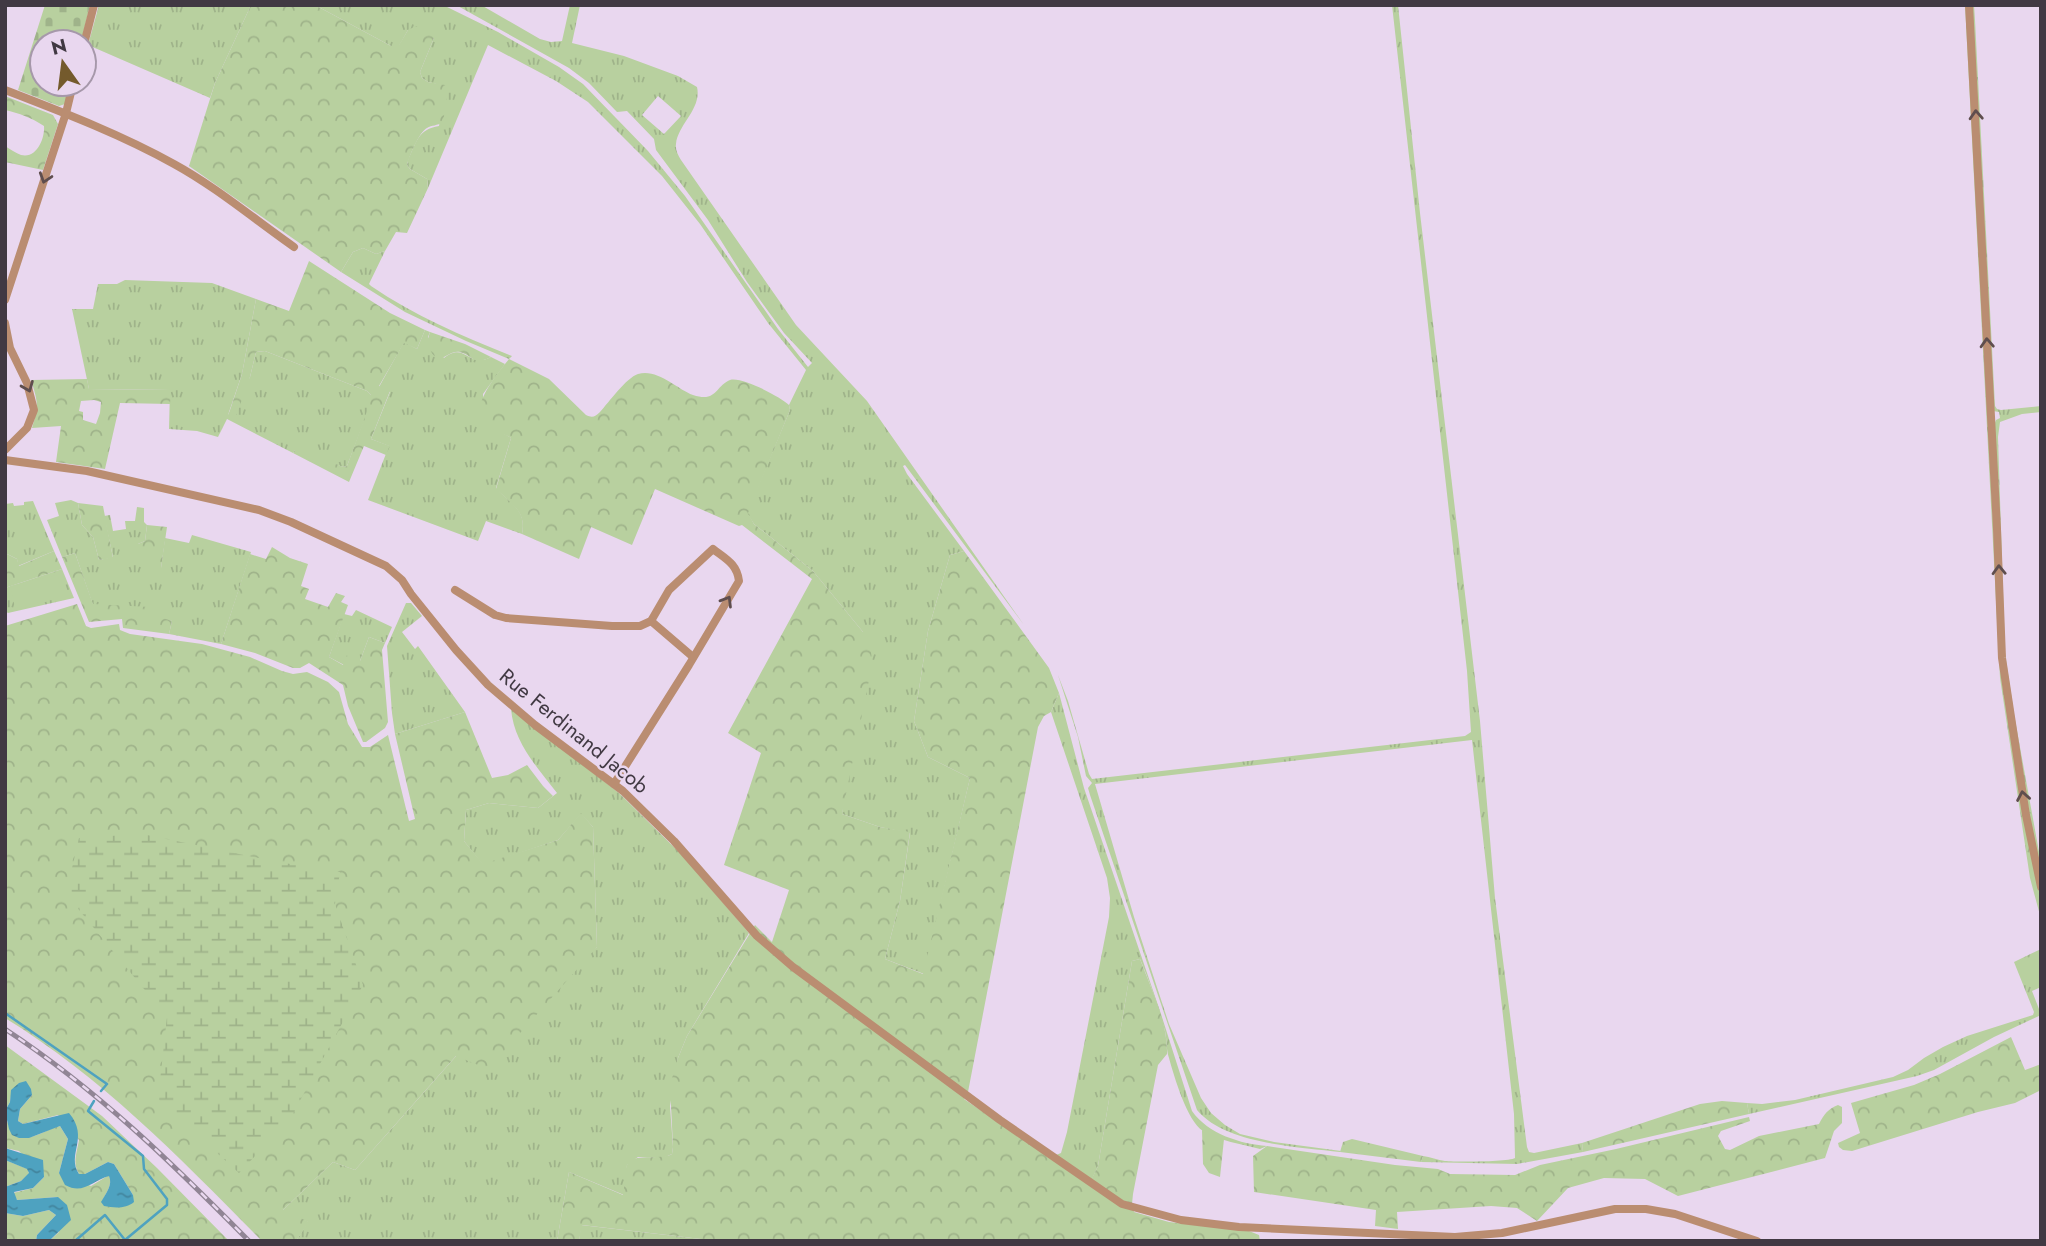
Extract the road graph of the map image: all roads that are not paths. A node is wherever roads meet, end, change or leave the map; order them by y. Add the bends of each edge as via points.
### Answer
1 (94, 5) edge
2 (1969, 5) edge
3 (88, 28) edge
4 (5, 90) edge
5 (70, 98) edge
6 (66, 114) junction
7 (294, 247) dead end
8 (5, 300) edge
9 (5, 323) edge
10 (5, 450) edge
11 (5, 460) edge
12 (455, 590) dead end
13 (651, 621) junction
14 (693, 657) junction
15 (614, 784) junction
16 (2041, 887) edge
17 (1757, 1241) edge

1 - 3 street
16 -> 2 street via 2002,658
4 - 6 street
5 - 6 street
6 - 7 street via 174,164
6 -> 8 street
9 -> 10 street via 34,410 27,428
11 - 15 street, Rue Ferdinand Jacob via 87,471 259,510 386,566 488,685
12 - 13 street via 506,618 612,626 640,626
13 - 14 street
14 -> 13 street via 739,581 733,564 713,549 669,590
14 - 15 street
15 - 17 street, Rue Ferdinand Jacob via 674,841 757,936 793,967 1122,1204 1181,1220 1239,1227 1455,1237 1502,1233 1615,1209 1646,1209

